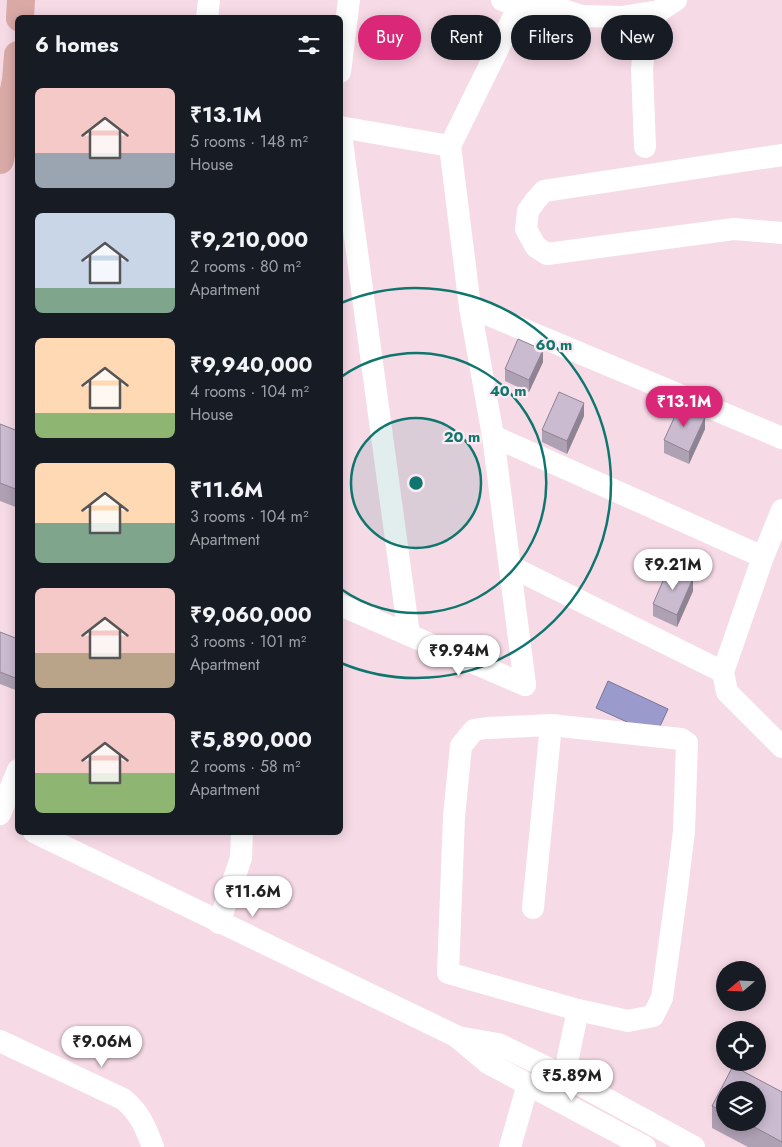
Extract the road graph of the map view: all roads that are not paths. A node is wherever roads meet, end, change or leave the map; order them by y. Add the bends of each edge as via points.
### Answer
1 (21, 0) edge
2 (209, 0) edge
3 (349, 0) edge
4 (509, 2) edge
5 (667, 5) edge
6 (20, 15) edge
7 (207, 15) edge
8 (343, 48) edge
9 (13, 73) edge
10 (343, 128) edge
11 (450, 146) junction
12 (645, 147) dead end
13 (343, 149) edge
14 (782, 155) edge
15 (0, 160) edge
16 (782, 233) edge
17 (470, 307) junction
18 (493, 436) junction
19 (782, 438) edge
20 (782, 510) edge
21 (764, 557) junction
22 (510, 566) junction
23 (343, 606) edge
24 (409, 635) junction
25 (723, 672) junction
26 (551, 725) junction
27 (782, 747) edge
28 (15, 778) edge
29 (0, 815) edge
30 (15, 822) edge
31 (40, 835) edge
32 (242, 835) edge
33 (532, 908) dead end
34 (219, 923) junction
35 (578, 1010) junction
36 (456, 1036) junction
37 (6, 1050) edge
38 (564, 1076) junction
39 (528, 1084) junction
40 (153, 1147) edge
41 (510, 1147) edge
42 (646, 1147) edge
43 (694, 1147) edge

1 - 6 main road
2 - 7 street
3 - 8 street
4 - 5 street via 550,6 582,16 622,17
4 - 11 street via 514,16
5 - 12 street via 646,34 642,69
9 - 15 main road
10 - 11 street
11 - 17 street
13 - 24 street
14 - 16 street via 544,191 528,211 526,229 536,247 547,254 734,229
17 - 18 street
17 - 19 street
18 - 21 street
18 - 22 street
20 - 21 street
21 - 25 street
22 - 24 street via 524,685
22 - 25 street
23 - 24 street
25 - 27 street via 727,692
26 - 33 street
26 - 35 street via 474,730 460,746 448,973
26 - 35 street via 681,739 688,743 684,831 662,998 653,1016 628,1021
28 - 29 street
29 - 30 street
31 - 34 street
32 - 34 street via 241,858
34 - 36 street
35 - 38 street
36 - 38 street via 498,1044
36 - 39 street via 488,1064
37 - 40 street via 123,1098 143,1123
38 - 43 street
39 - 41 street
39 - 42 street

